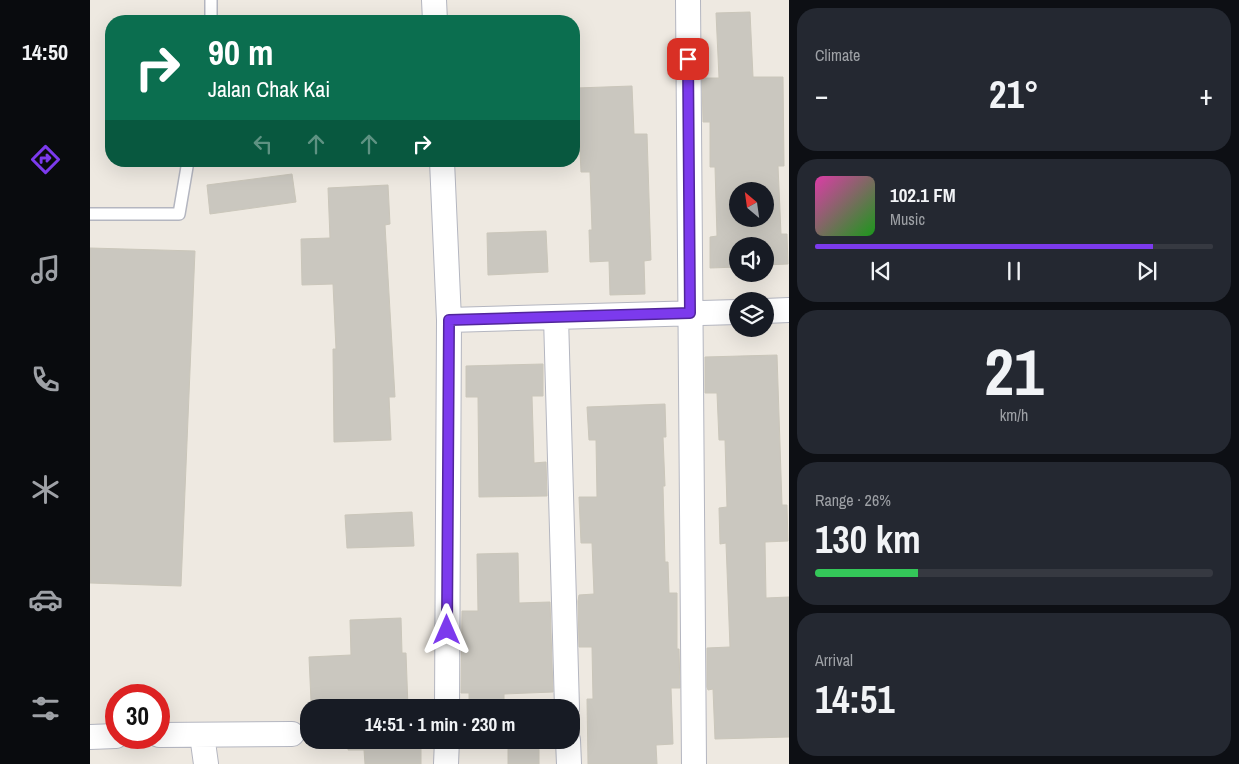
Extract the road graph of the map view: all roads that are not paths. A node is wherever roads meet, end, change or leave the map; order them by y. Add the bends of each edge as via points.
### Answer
1 (211, 0) edge
2 (434, 0) edge
3 (688, 0) edge
4 (211, 15) edge
5 (435, 15) edge
6 (187, 167) edge
7 (442, 167) edge
8 (90, 214) edge
9 (789, 310) edge
10 (774, 311) edge
11 (729, 312) edge
12 (690, 313) junction
13 (556, 317) junction
14 (449, 320) junction
15 (447, 699) edge
16 (567, 699) edge
17 (292, 734) dead end
18 (170, 735) edge
19 (202, 735) junction
20 (105, 736) edge
21 (90, 737) edge
22 (446, 749) edge
23 (568, 749) edge
24 (206, 764) edge
25 (446, 764) edge
26 (569, 764) edge
27 (694, 764) edge

1 - 4 lane
2 - 5 street
3 - 12 street
6 - 8 lane via 179,214
7 - 14 street
9 - 10 street
11 - 12 street
12 - 13 street
12 - 27 street
13 - 14 street
13 - 16 street
14 - 15 street
17 - 19 street
18 - 19 street
19 - 24 street
20 - 21 street
22 - 25 street
23 - 26 street

